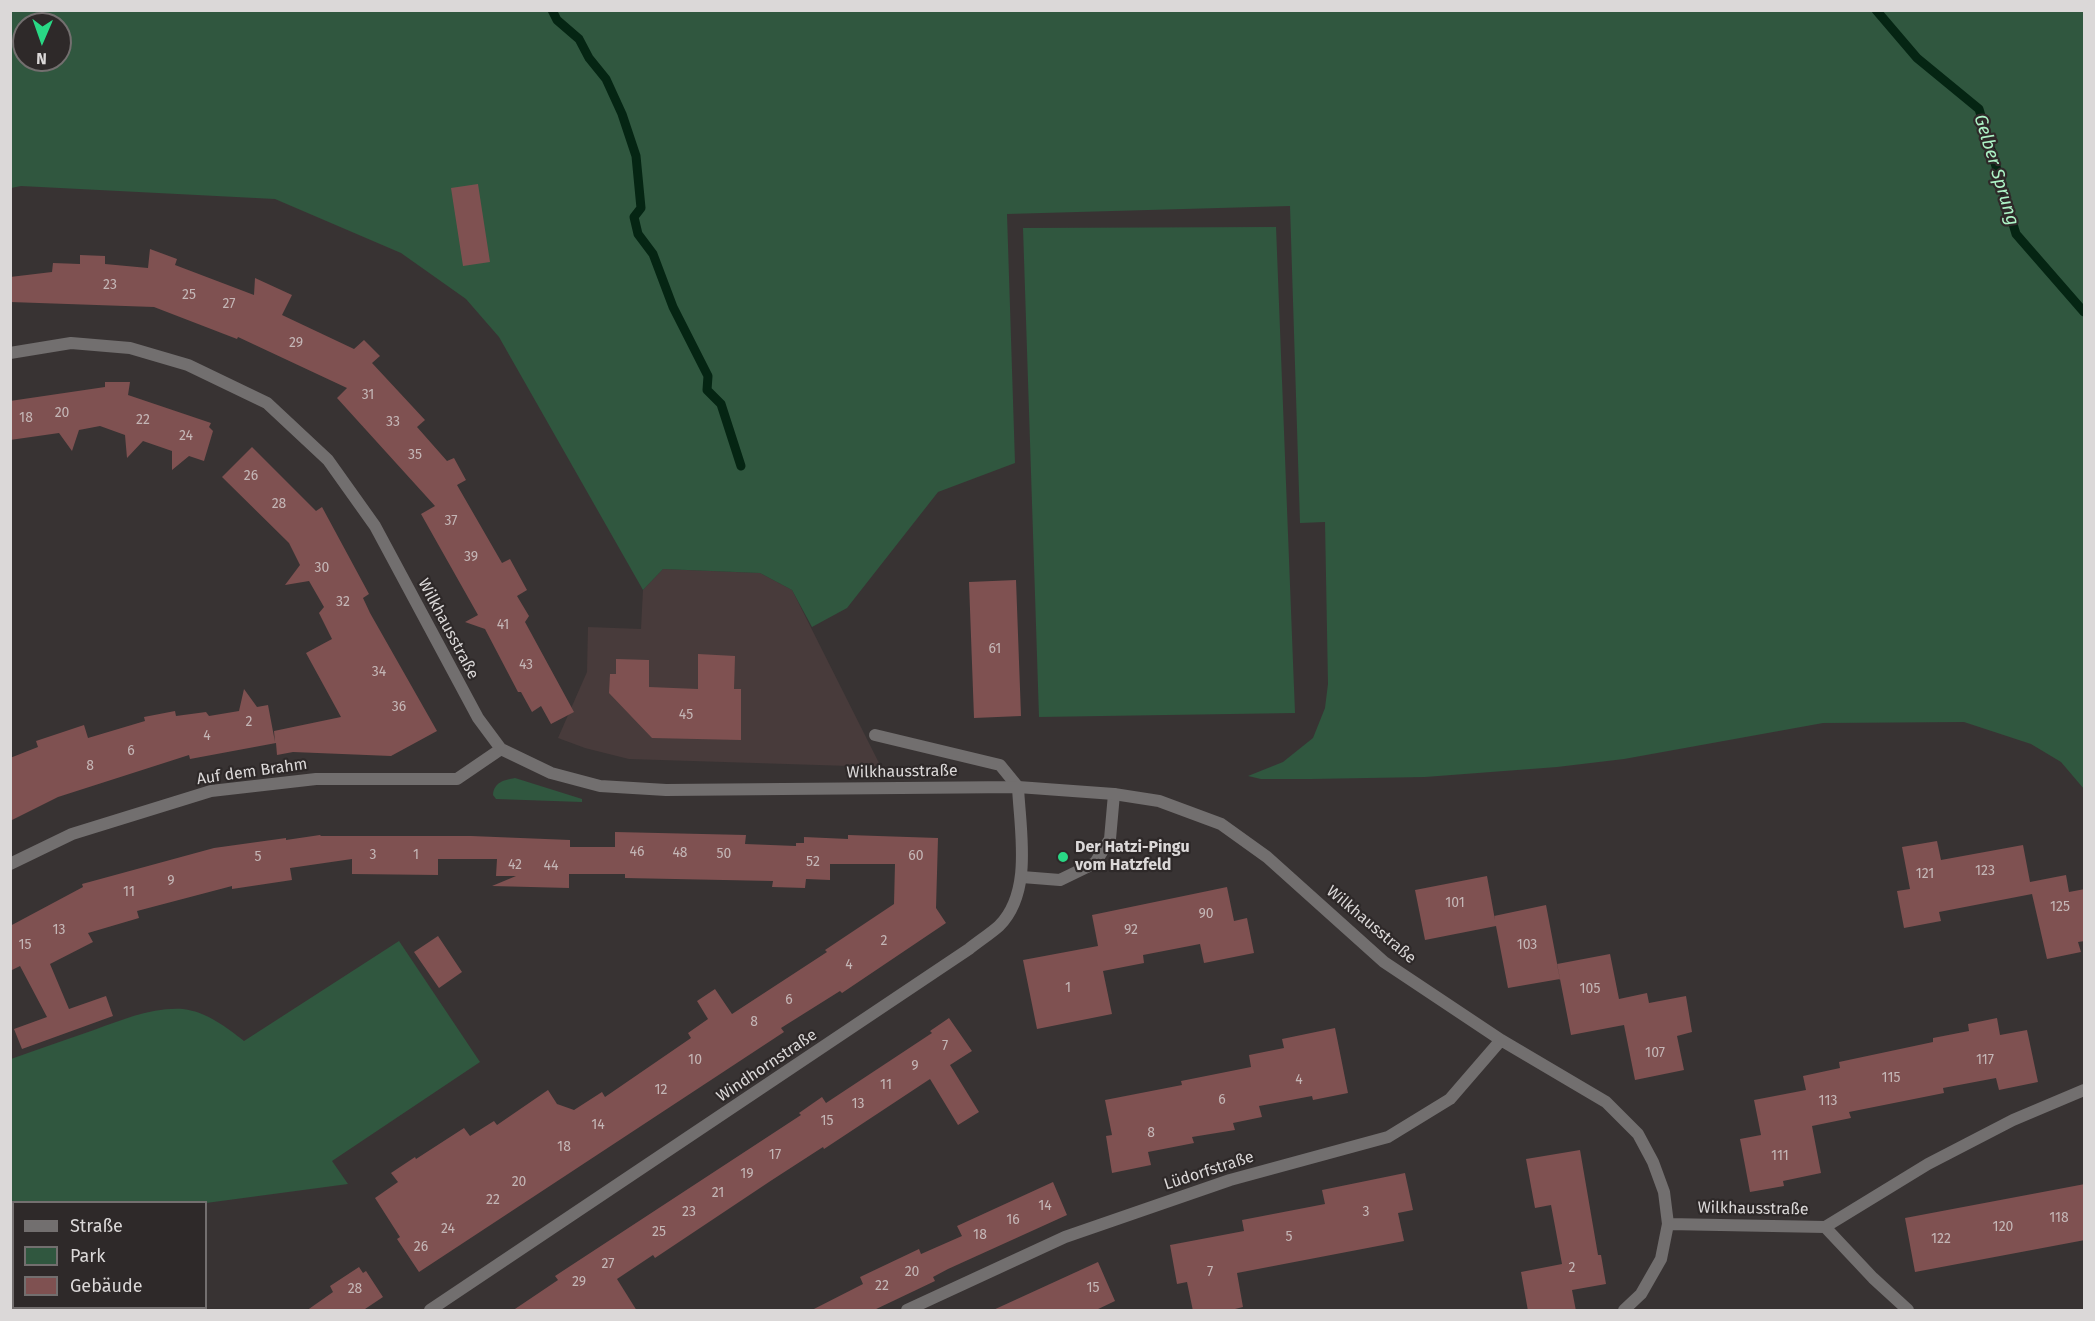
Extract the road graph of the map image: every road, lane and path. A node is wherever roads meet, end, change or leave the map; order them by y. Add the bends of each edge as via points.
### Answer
1 (10, 353) edge
2 (875, 735) dead end
3 (501, 749) junction
4 (1018, 787) junction
5 (1114, 794) junction
6 (10, 864) edge
7 (1022, 876) junction
8 (1502, 1040) junction
9 (2085, 1090) edge
10 (1668, 1224) junction
11 (1825, 1227) junction
12 (430, 1311) edge
13 (907, 1311) edge
14 (1624, 1311) edge
15 (1908, 1311) edge

1 - 3 street, Wilkhausstraße via 71,343 130,348 188,365 267,403 328,460 375,526 478,718
2 - 4 street via 1000,765
3 - 4 street, Wilkhausstraße via 551,773 600,786 666,790
3 - 6 street, Auf dem Brahm via 458,779 316,779 212,791 72,834
4 - 5 street, Wilkhausstraße
4 - 7 street, Windhornstraße
5 - 7 street via 1110,839 1095,863 1060,880
5 - 8 street, Wilkhausstraße via 1159,801 1221,824 1267,857 1384,962
7 - 12 street, Windhornstraße via 1016,900 999,925 969,949
8 - 10 street, Wilkhausstraße via 1606,1102 1638,1134 1664,1191
8 - 13 street, Lüdorfstraße via 1450,1099 1388,1137 1230,1180 1065,1237
9 - 11 street, Wilkhausstraße via 2013,1119 1928,1164
10 - 11 street, Wilkhausstraße
10 - 14 street via 1661,1259 1641,1294
11 - 15 street, Wilkhausstraße

